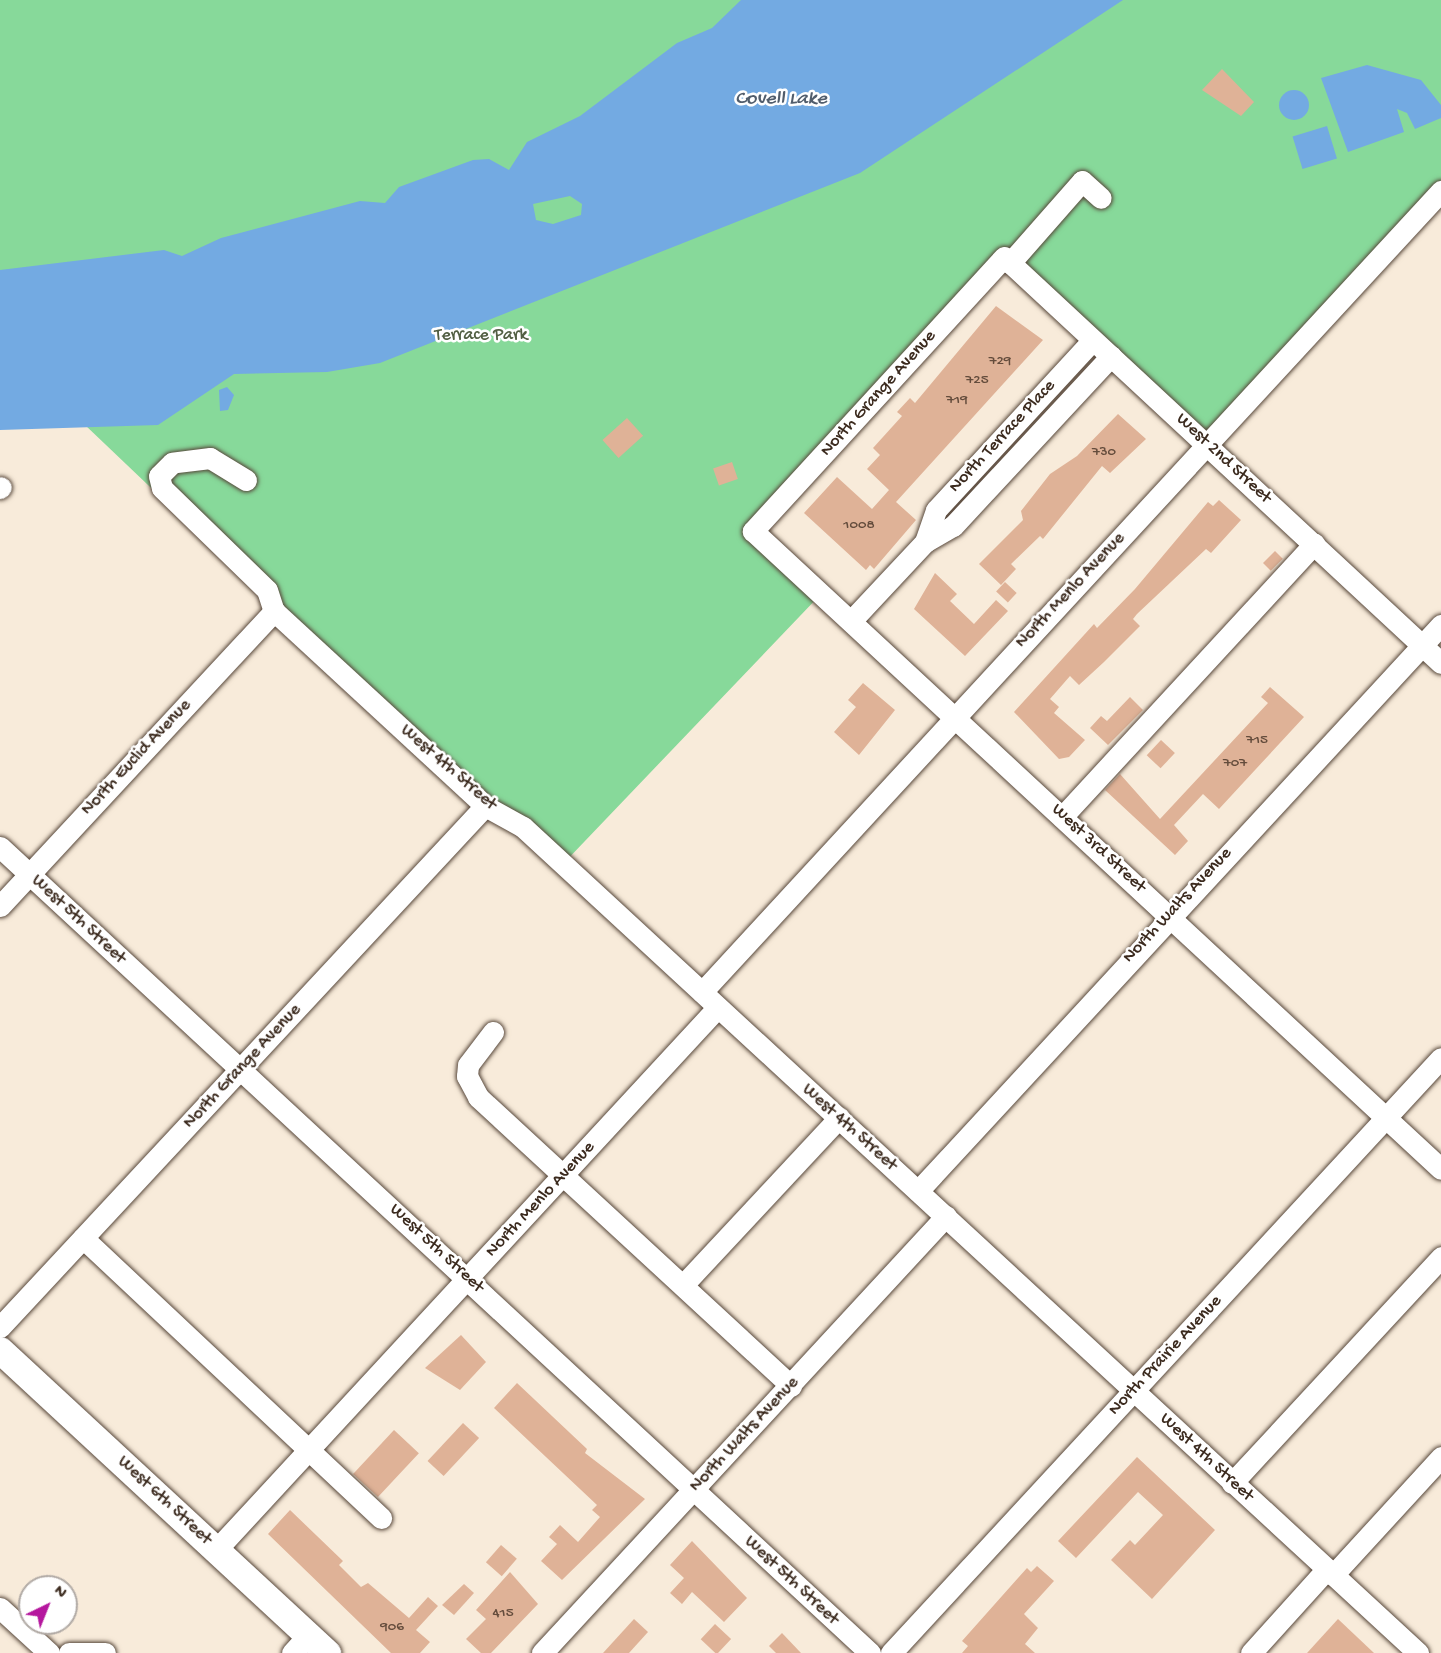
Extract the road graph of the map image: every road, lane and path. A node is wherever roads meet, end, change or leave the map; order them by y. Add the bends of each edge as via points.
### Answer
1 (1441, 191) edge
2 (1101, 198) dead end
3 (1007, 260) junction
4 (1093, 340) junction
5 (1111, 356) junction
6 (1207, 445) junction
7 (246, 480) dead end
8 (753, 531) joint
9 (925, 542) junction
10 (1314, 544) junction
11 (274, 611) junction
12 (851, 621) junction
13 (1441, 624) edge
14 (1422, 645) junction
15 (1441, 663) edge
16 (955, 717) junction
17 (485, 806) junction
18 (1062, 816) junction
19 (0, 847) edge
20 (29, 874) junction
21 (0, 906) edge
22 (1169, 915) junction
23 (702, 992) junction
24 (718, 1007) junction
25 (493, 1032) dead end
26 (1441, 1058) edge
27 (241, 1069) junction
28 (839, 1118) junction
29 (1386, 1118) junction
30 (1441, 1169) edge
31 (564, 1175) junction
32 (918, 1191) junction
33 (946, 1216) junction
34 (83, 1238) junction
35 (1441, 1257) edge
36 (467, 1278) junction
37 (683, 1285) junction
38 (0, 1327) edge
39 (0, 1350) edge
40 (790, 1386) junction
41 (1134, 1390) junction
42 (309, 1450) junction
43 (1441, 1457) edge
44 (1232, 1483) junction
45 (694, 1491) junction
46 (381, 1518) dead end
47 (216, 1550) junction
48 (1330, 1572) junction
49 (0, 1608) edge
50 (309, 1647) edge
51 (49, 1653) edge
52 (69, 1653) edge
53 (105, 1653) edge
54 (542, 1653) edge
55 (870, 1653) edge
56 (891, 1653) edge
57 (1251, 1653) edge
58 (1418, 1653) edge

1 - 6 street, North Menlo Avenue
2 - 3 street, North Grange Avenue via 1082,181
3 - 4 street, West 2nd Street
3 - 8 street, North Grange Avenue
4 - 5 street, West 2nd Street
4 - 9 street, North Terrace Place via 936,510
5 - 6 street, West 2nd Street
5 - 9 street, North Terrace Place via 953,526
6 - 10 street, West 2nd Street
6 - 16 street, North Menlo Avenue
7 - 11 street via 210,458 172,463 159,476 162,488 267,590
8 - 12 street, West 3rd Street
9 - 12 street, North Terrace Place
10 - 14 street, West 2nd Street
10 - 18 street
11 - 17 street, West 4th Street
11 - 20 street, North Euclid Avenue
12 - 16 street, West 3rd Street
13 - 14 street, North Walts Avenue
14 - 15 street, West 2nd Street
14 - 22 street, North Walts Avenue
16 - 18 street, West 3rd Street
16 - 23 street, North Menlo Avenue
17 - 23 street, West 4th Street via 523,827
17 - 27 street, North Grange Avenue
18 - 22 street, West 3rd Street
19 - 20 street, West 5th Street
20 - 21 street, North Euclid Avenue
20 - 27 street, West 5th Street
22 - 29 street, West 3rd Street
22 - 32 street, North Walts Avenue
23 - 24 street, West 4th Street
24 - 28 street, West 4th Street
24 - 31 street, North Menlo Avenue
25 - 31 street via 468,1065 471,1088
26 - 29 street, North Prairie Avenue
27 - 34 street, North Grange Avenue
27 - 36 street, West 5th Street
28 - 32 street, West 4th Street
28 - 37 street
29 - 30 street, West 3rd Street
29 - 41 street, North Prairie Avenue
31 - 36 street, North Menlo Avenue
31 - 37 street
32 - 33 street, West 4th Street
33 - 40 street, North Walts Avenue
33 - 41 street, West 4th Street
34 - 38 street, North Grange Avenue
34 - 42 street
35 - 44 street
36 - 42 street, North Menlo Avenue
36 - 45 street, West 5th Street
37 - 40 street
39 - 47 main road, West 6th Street
40 - 45 street, North Walts Avenue
41 - 44 street, West 4th Street
41 - 56 street, North Prairie Avenue
42 - 46 street
42 - 47 street, North Menlo Avenue
43 - 48 street
44 - 48 street, West 4th Street
45 - 54 street, North Walts Avenue
45 - 55 street, West 5th Street
47 - 50 main road, West 6th Street
48 - 57 street
48 - 58 street, West 4th Street
49 - 51 street
52 - 53 street

